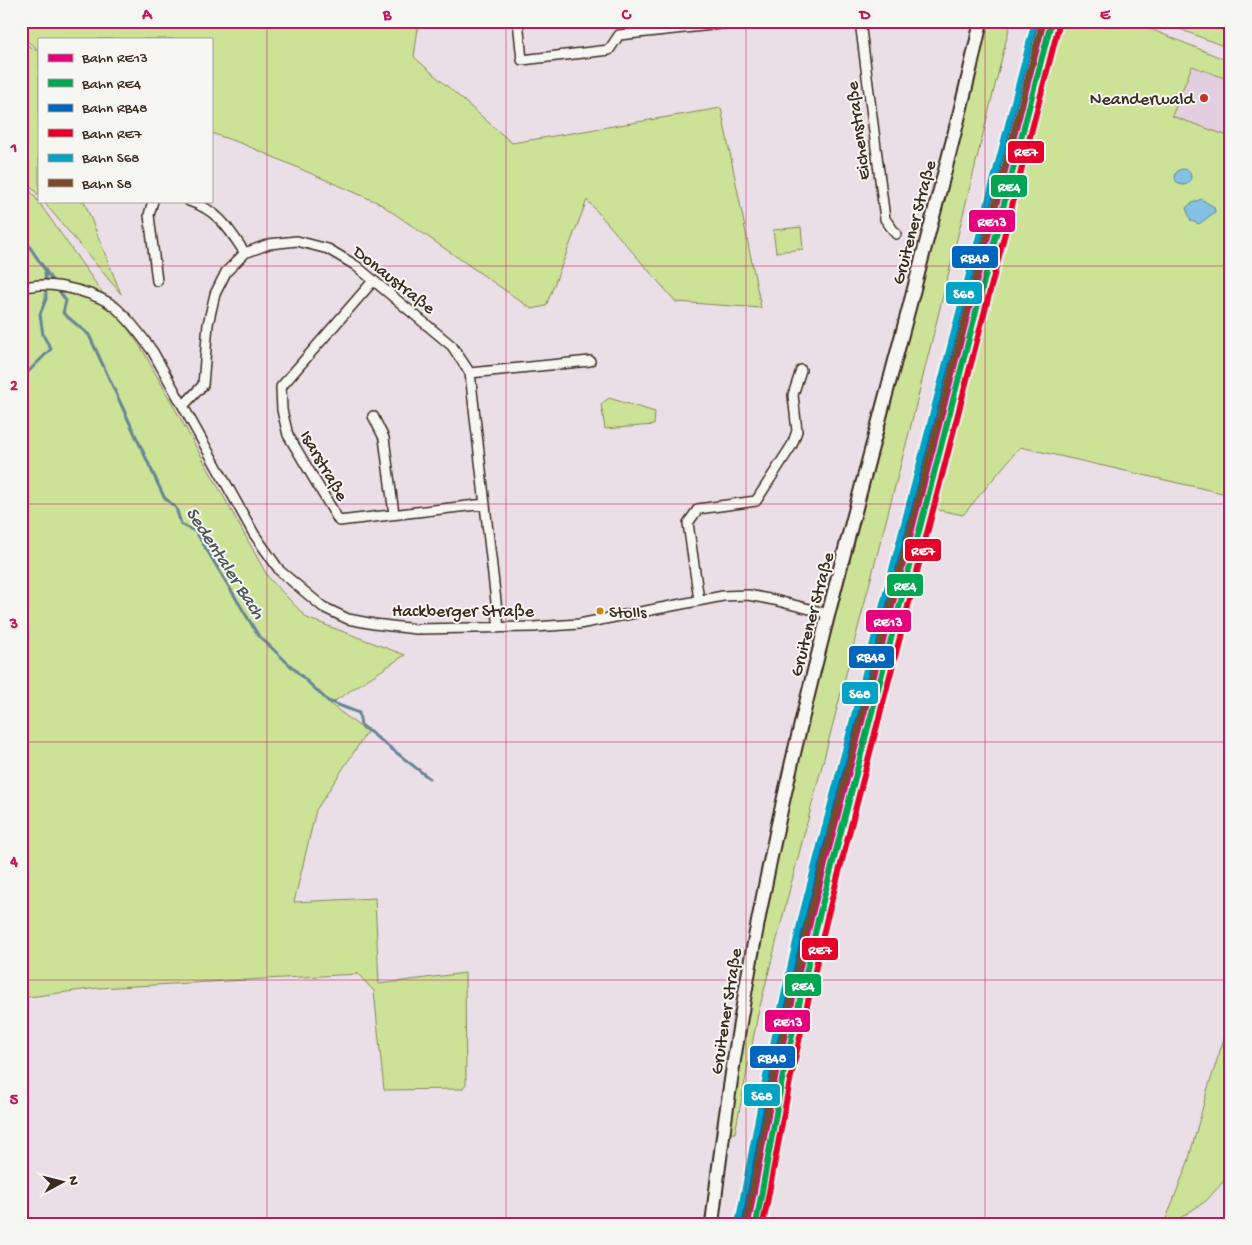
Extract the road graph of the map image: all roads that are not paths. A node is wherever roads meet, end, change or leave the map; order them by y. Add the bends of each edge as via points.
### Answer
1 (518, 21) edge
2 (749, 21) edge
3 (860, 21) edge
4 (981, 21) edge
5 (153, 202) edge
6 (192, 202) edge
7 (896, 234) dead end
8 (244, 253) junction
9 (157, 280) dead end
10 (373, 281) junction
11 (21, 288) edge
12 (590, 361) dead end
13 (801, 370) dead end
14 (470, 373) junction
15 (183, 406) junction
16 (373, 416) dead end
17 (485, 504) junction
18 (394, 514) junction
19 (698, 600) junction
20 (829, 614) junction
21 (499, 628) junction
22 (712, 1224) edge

1 - 2 street via 522,60 608,50 620,35
3 - 7 street, Eichenstraße via 885,219
4 - 20 main road, Gruitener Straße
5 - 9 street via 149,215
6 - 8 street via 209,209 228,226
8 - 10 street, Donaustraße via 269,244 297,241 328,249
8 - 15 street, Donaustraße via 226,272 214,294 203,385
10 - 14 street, Donaustraße via 452,346
10 - 18 street, Isarstraße via 282,387 282,410 288,435 339,521
11 - 15 street, Hackberger Straße via 42,285 74,290 114,306 135,326 153,352
12 - 14 street
13 - 19 street via 793,396 797,431 756,501 698,509 688,523
14 - 17 street, Donaustraße
15 - 21 street, Hackberger Straße via 254,534 280,571 323,607 348,619 416,630
16 - 18 street via 384,438
17 - 18 street, Isarstraße
17 - 21 street, Donaustraße
19 - 20 street, Hackberger Straße via 748,595
19 - 21 street, Hackberger Straße via 579,624
20 - 22 main road, Gruitener Straße via 790,768 757,926 720,1154

